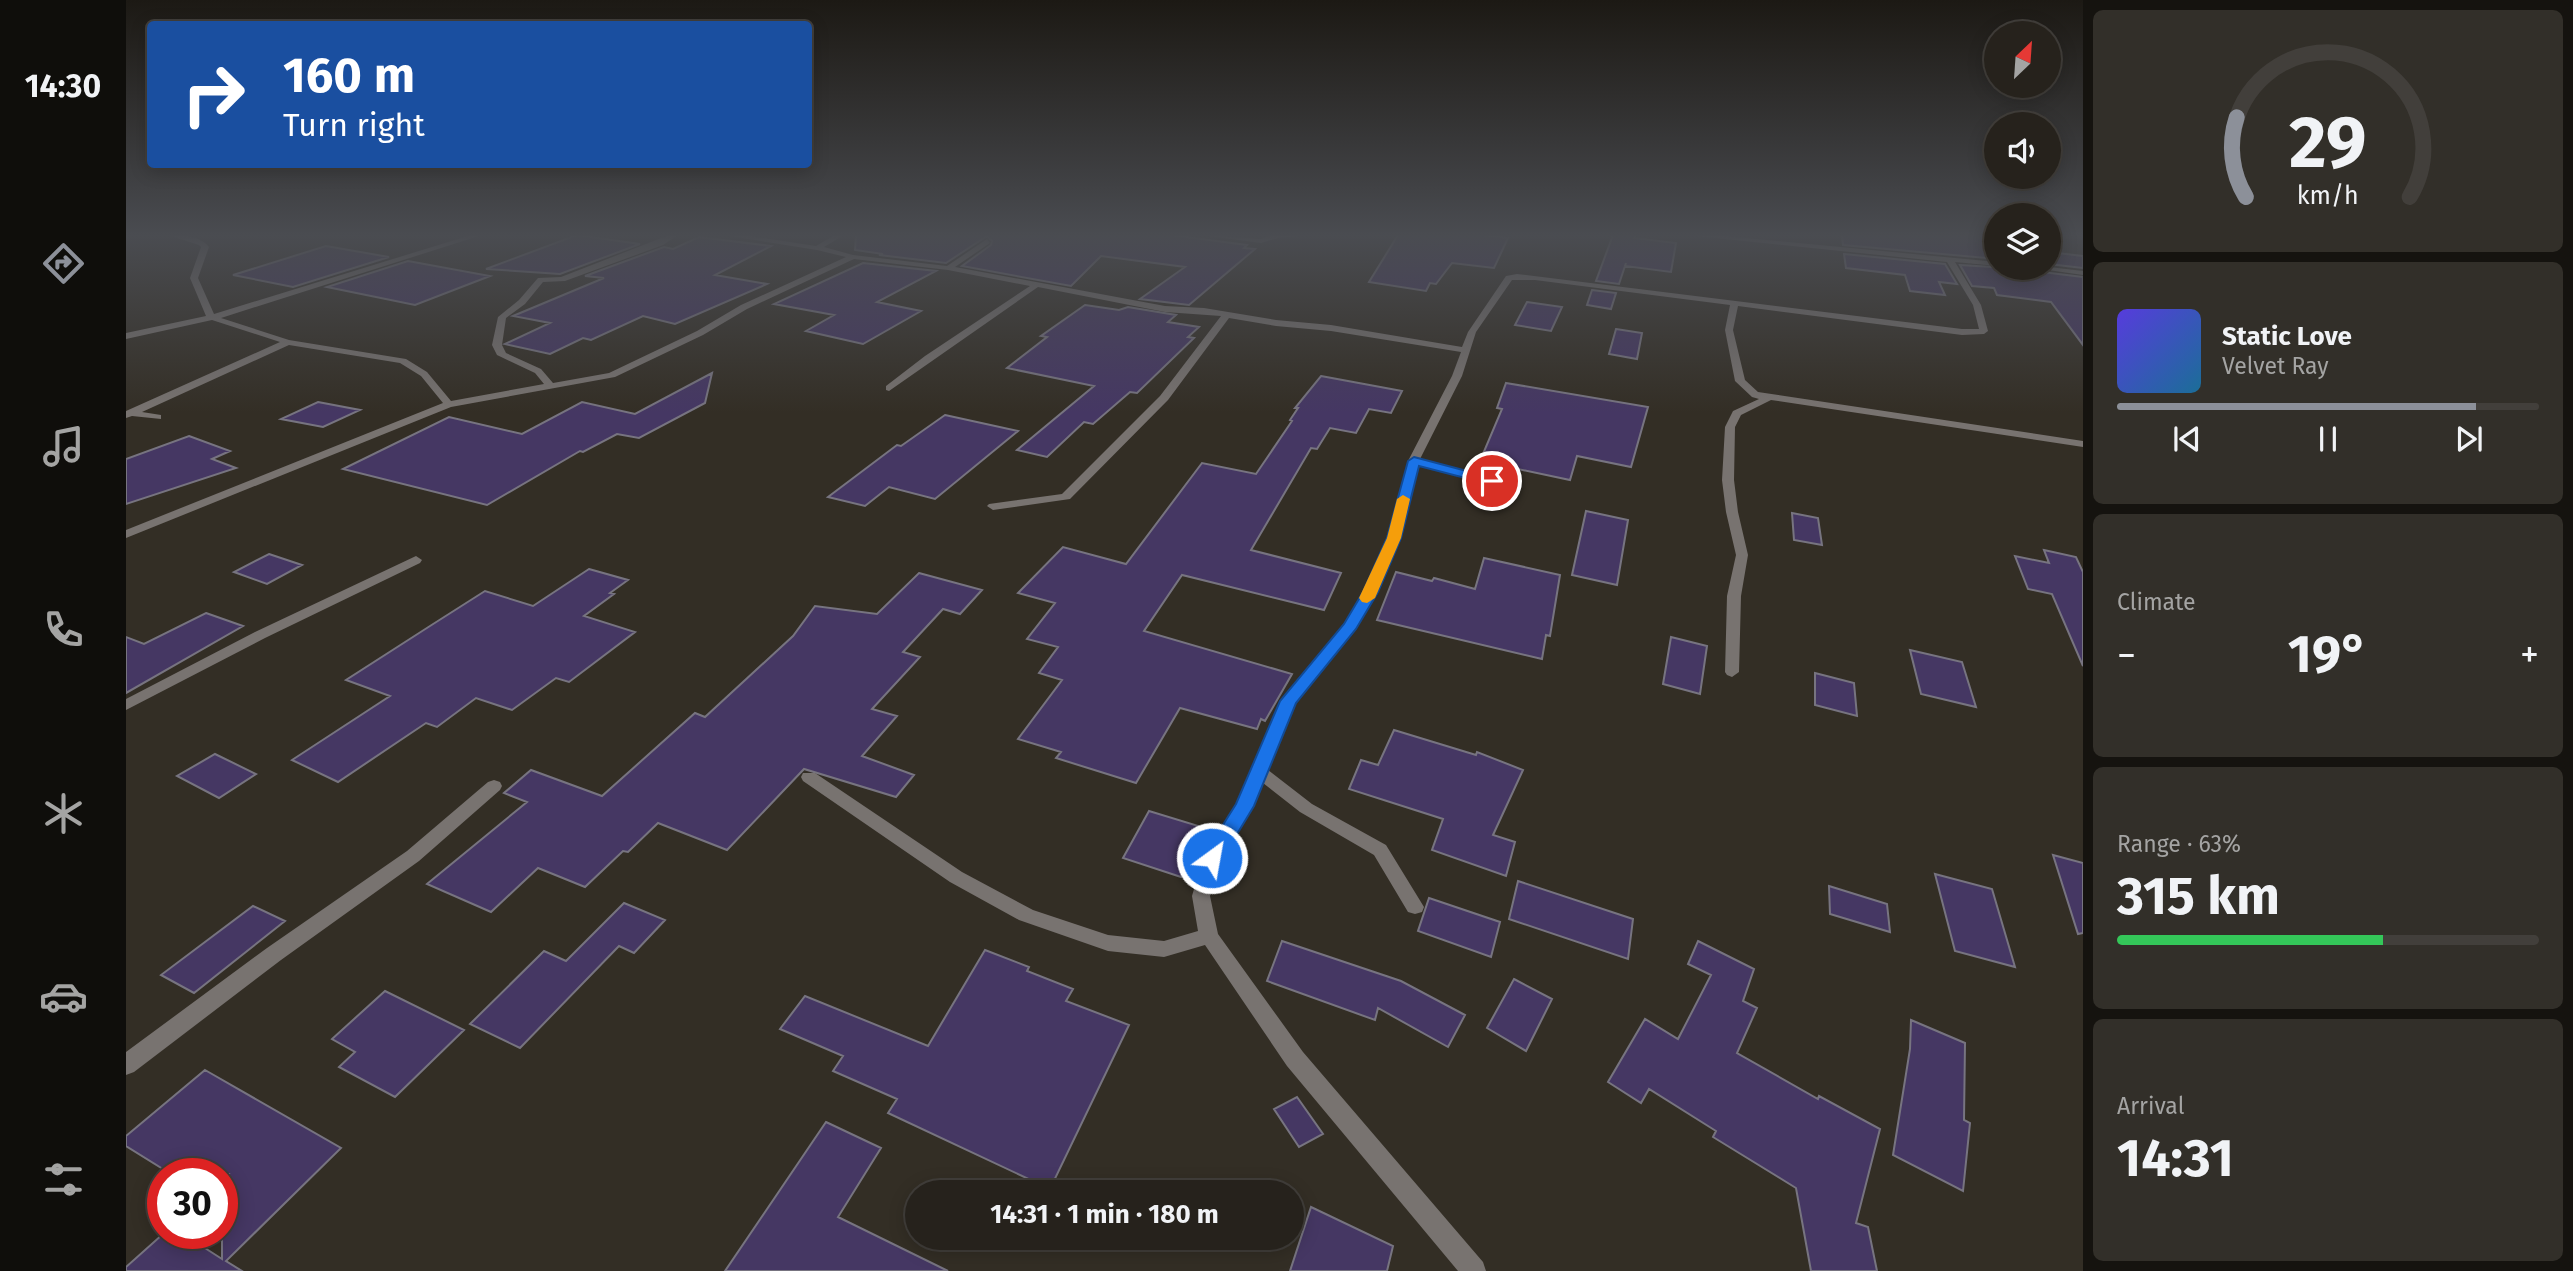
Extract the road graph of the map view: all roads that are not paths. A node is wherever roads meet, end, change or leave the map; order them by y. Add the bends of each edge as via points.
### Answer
1 (201, 294) edge
2 (287, 294) edge
3 (529, 294) edge
4 (772, 294) edge
5 (1023, 294) edge
6 (1090, 294) edge
7 (1498, 294) edge
8 (1659, 294) edge
9 (1971, 294) edge
10 (1734, 304) junction
11 (1227, 315) junction
12 (211, 318) junction
13 (126, 336) edge
14 (288, 342) junction
15 (1466, 350) junction
16 (549, 384) junction
17 (888, 388) dead end
18 (1770, 397) junction
19 (449, 404) junction
20 (128, 414) edge
21 (157, 416) dead end
22 (2083, 444) edge
23 (1414, 461) junction
24 (1492, 481) dead end
25 (993, 506) dead end
26 (126, 534) edge
27 (416, 560) dead end
28 (1732, 672) dead end
29 (126, 705) edge
30 (1258, 771) junction
31 (808, 777) dead end
32 (494, 786) dead end
33 (1415, 907) dead end
34 (1209, 936) junction
35 (126, 1065) edge
36 (1475, 1271) edge

1 - 12 street
2 - 12 street
3 - 16 street via 502,317 497,345 502,355 538,371
4 - 16 street via 618,372
5 - 17 street
6 - 11 street
7 - 15 street via 1472,332
8 - 10 street
9 - 10 street via 1984,331
10 - 18 street via 1729,330 1740,382 1755,395
11 - 15 street
11 - 25 street via 1164,398 1066,497
12 - 13 street
12 - 14 street
14 - 19 street via 403,361 424,374
14 - 20 street
15 - 23 street
16 - 19 street
18 - 22 street
18 - 28 street via 1737,413 1730,426 1728,480 1742,555 1734,596
19 - 26 street
20 - 21 street
23 - 24 street
23 - 30 street via 1394,538 1371,592 1351,626 1289,701
27 - 29 street
30 - 33 street via 1306,808 1380,850
30 - 34 street via 1245,806 1212,858 1201,896
31 - 34 street via 956,877 1026,915 1108,943 1164,949
32 - 35 street via 413,856
34 - 36 street via 1295,1059

